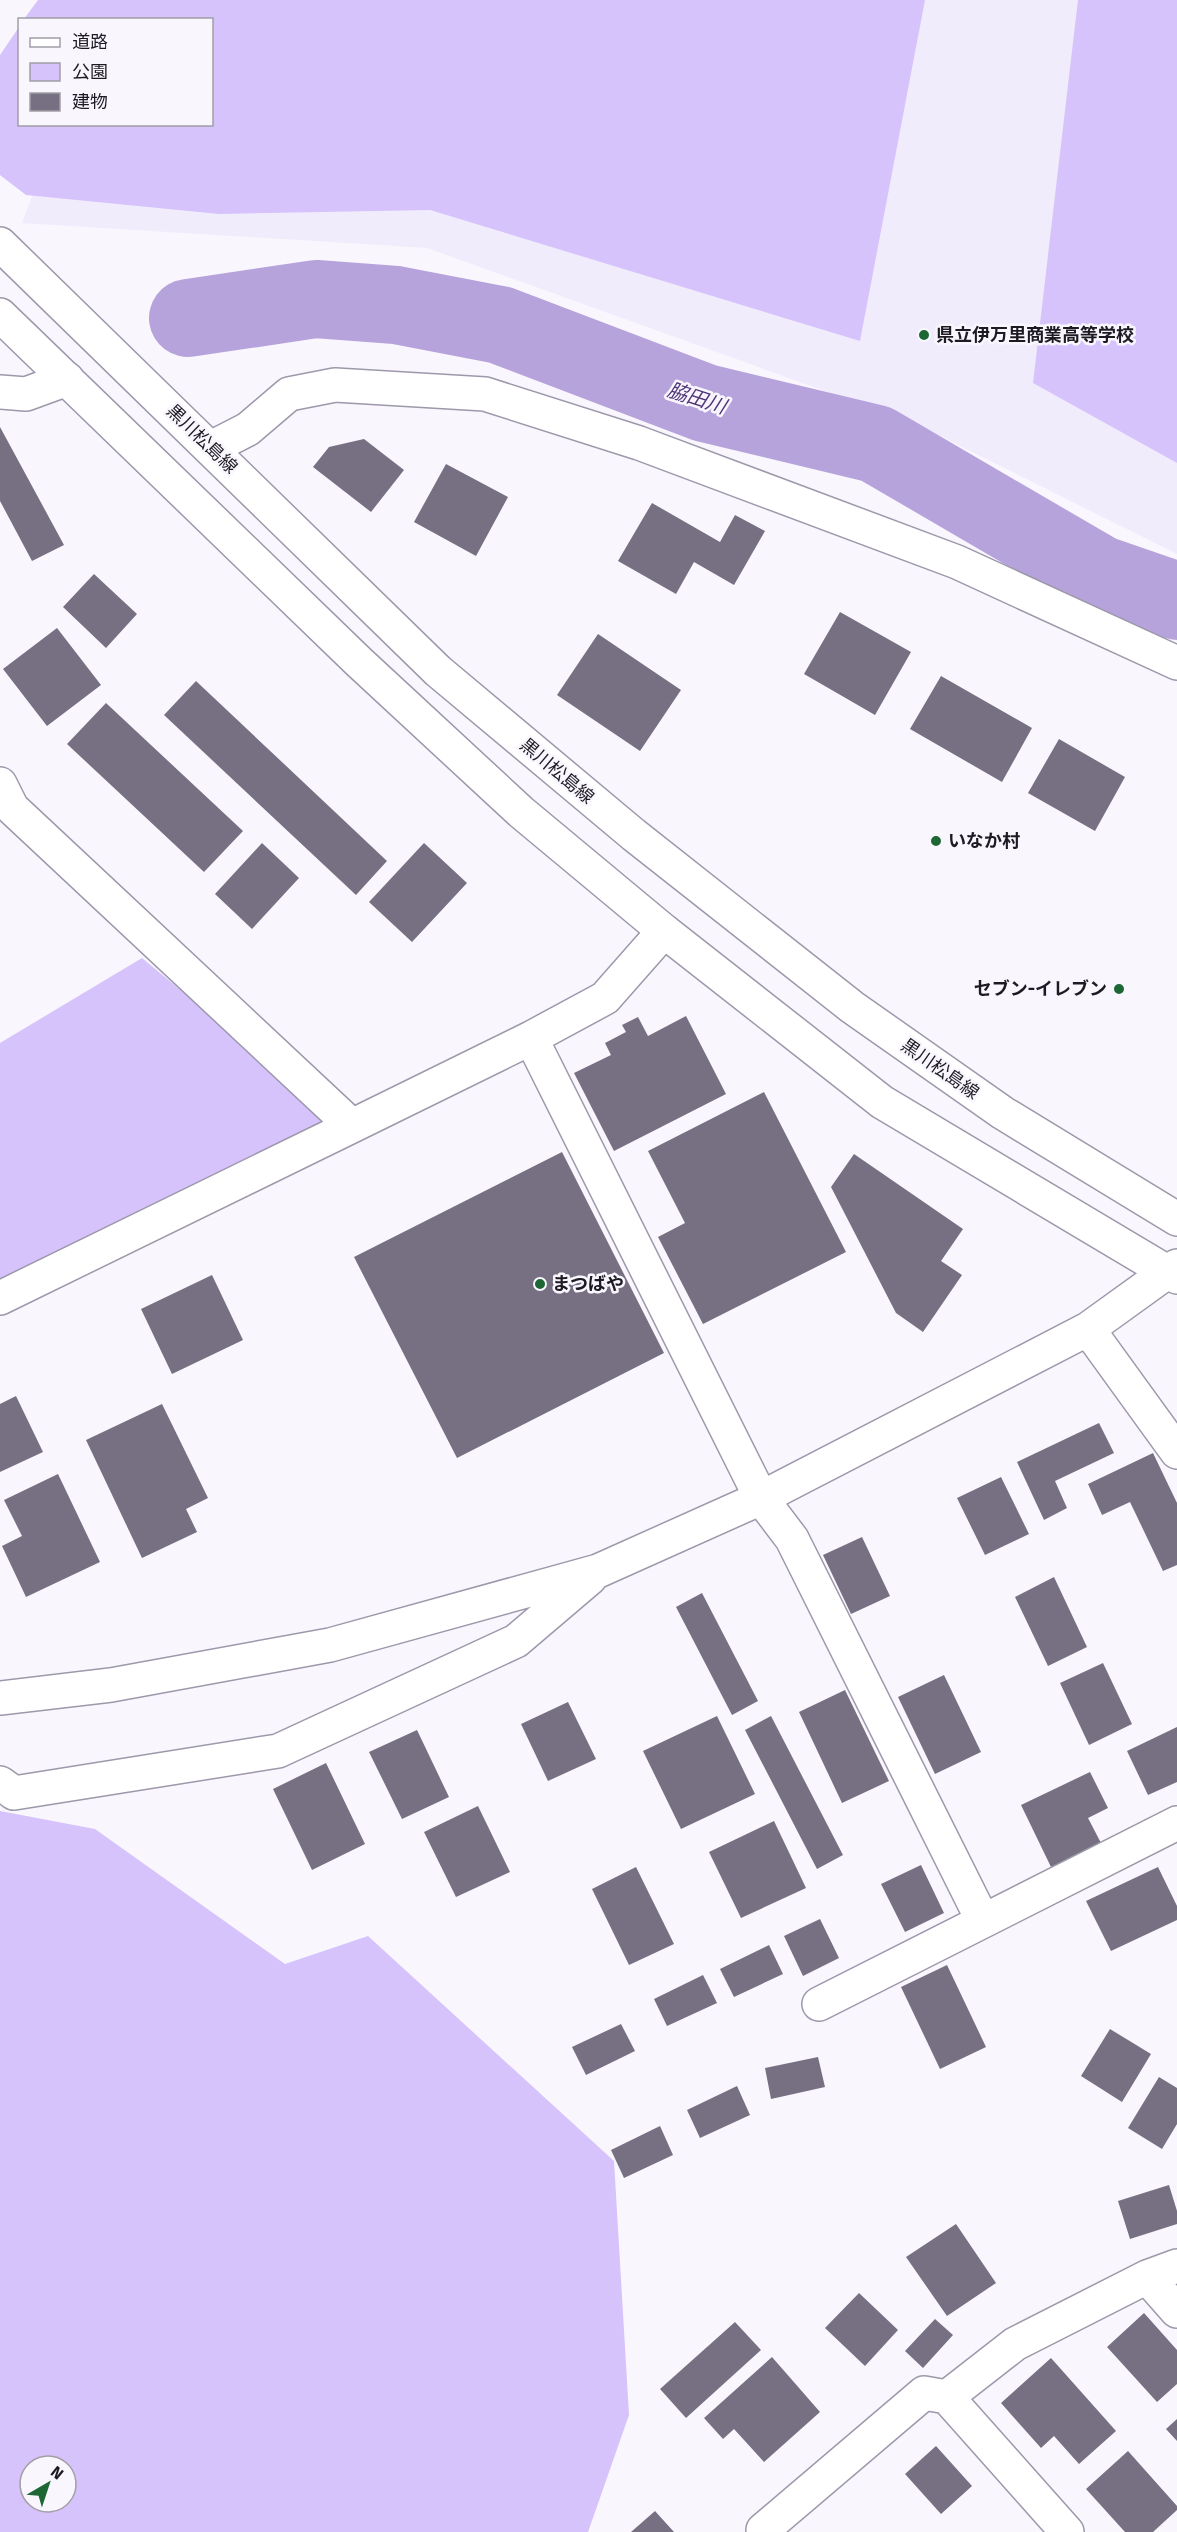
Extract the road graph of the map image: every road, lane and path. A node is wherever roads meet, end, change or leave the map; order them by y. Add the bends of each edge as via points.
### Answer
1 (0, 244) edge
2 (0, 315) edge
3 (67, 379) junction
4 (0, 392) edge
5 (211, 448) junction
6 (1177, 663) edge
7 (0, 784) edge
8 (664, 931) junction
9 (531, 1038) junction
10 (352, 1126) junction
11 (1177, 1219) edge
12 (1174, 1272) edge
13 (0, 1298) edge
14 (1088, 1329) junction
15 (1177, 1452) edge
16 (761, 1498) junction
17 (598, 1571) junction
18 (0, 1698) edge
19 (0, 1784) edge
20 (1177, 1823) edge
21 (983, 1921) junction
22 (819, 2004) dead end
23 (1177, 2266) edge
24 (1147, 2277) junction
25 (1177, 2311) edge
26 (947, 2397) junction
27 (765, 2532) edge
28 (1067, 2532) edge

1 - 5 street, 黒川松島線
2 - 3 street
3 - 4 street via 26,394
3 - 8 street via 359,662 504,796
5 - 6 street via 248,429 289,394 312,389 335,385 485,394 639,443 957,562
5 - 11 street, 黒川松島線 via 438,670 643,843 852,1007 1003,1113
7 - 10 street via 12,808
8 - 9 street via 605,998
8 - 12 street via 882,1102
9 - 10 street
9 - 16 street
10 - 13 street
12 - 14 street
14 - 15 street
14 - 16 street
16 - 17 street
16 - 21 street via 792,1539
17 - 18 street via 330,1645 111,1685
17 - 19 street via 516,1641 278,1751 14,1793
20 - 21 street
21 - 22 street
23 - 24 street
24 - 25 street
24 - 26 street via 1015,2344
26 - 27 street via 924,2393
26 - 28 street

